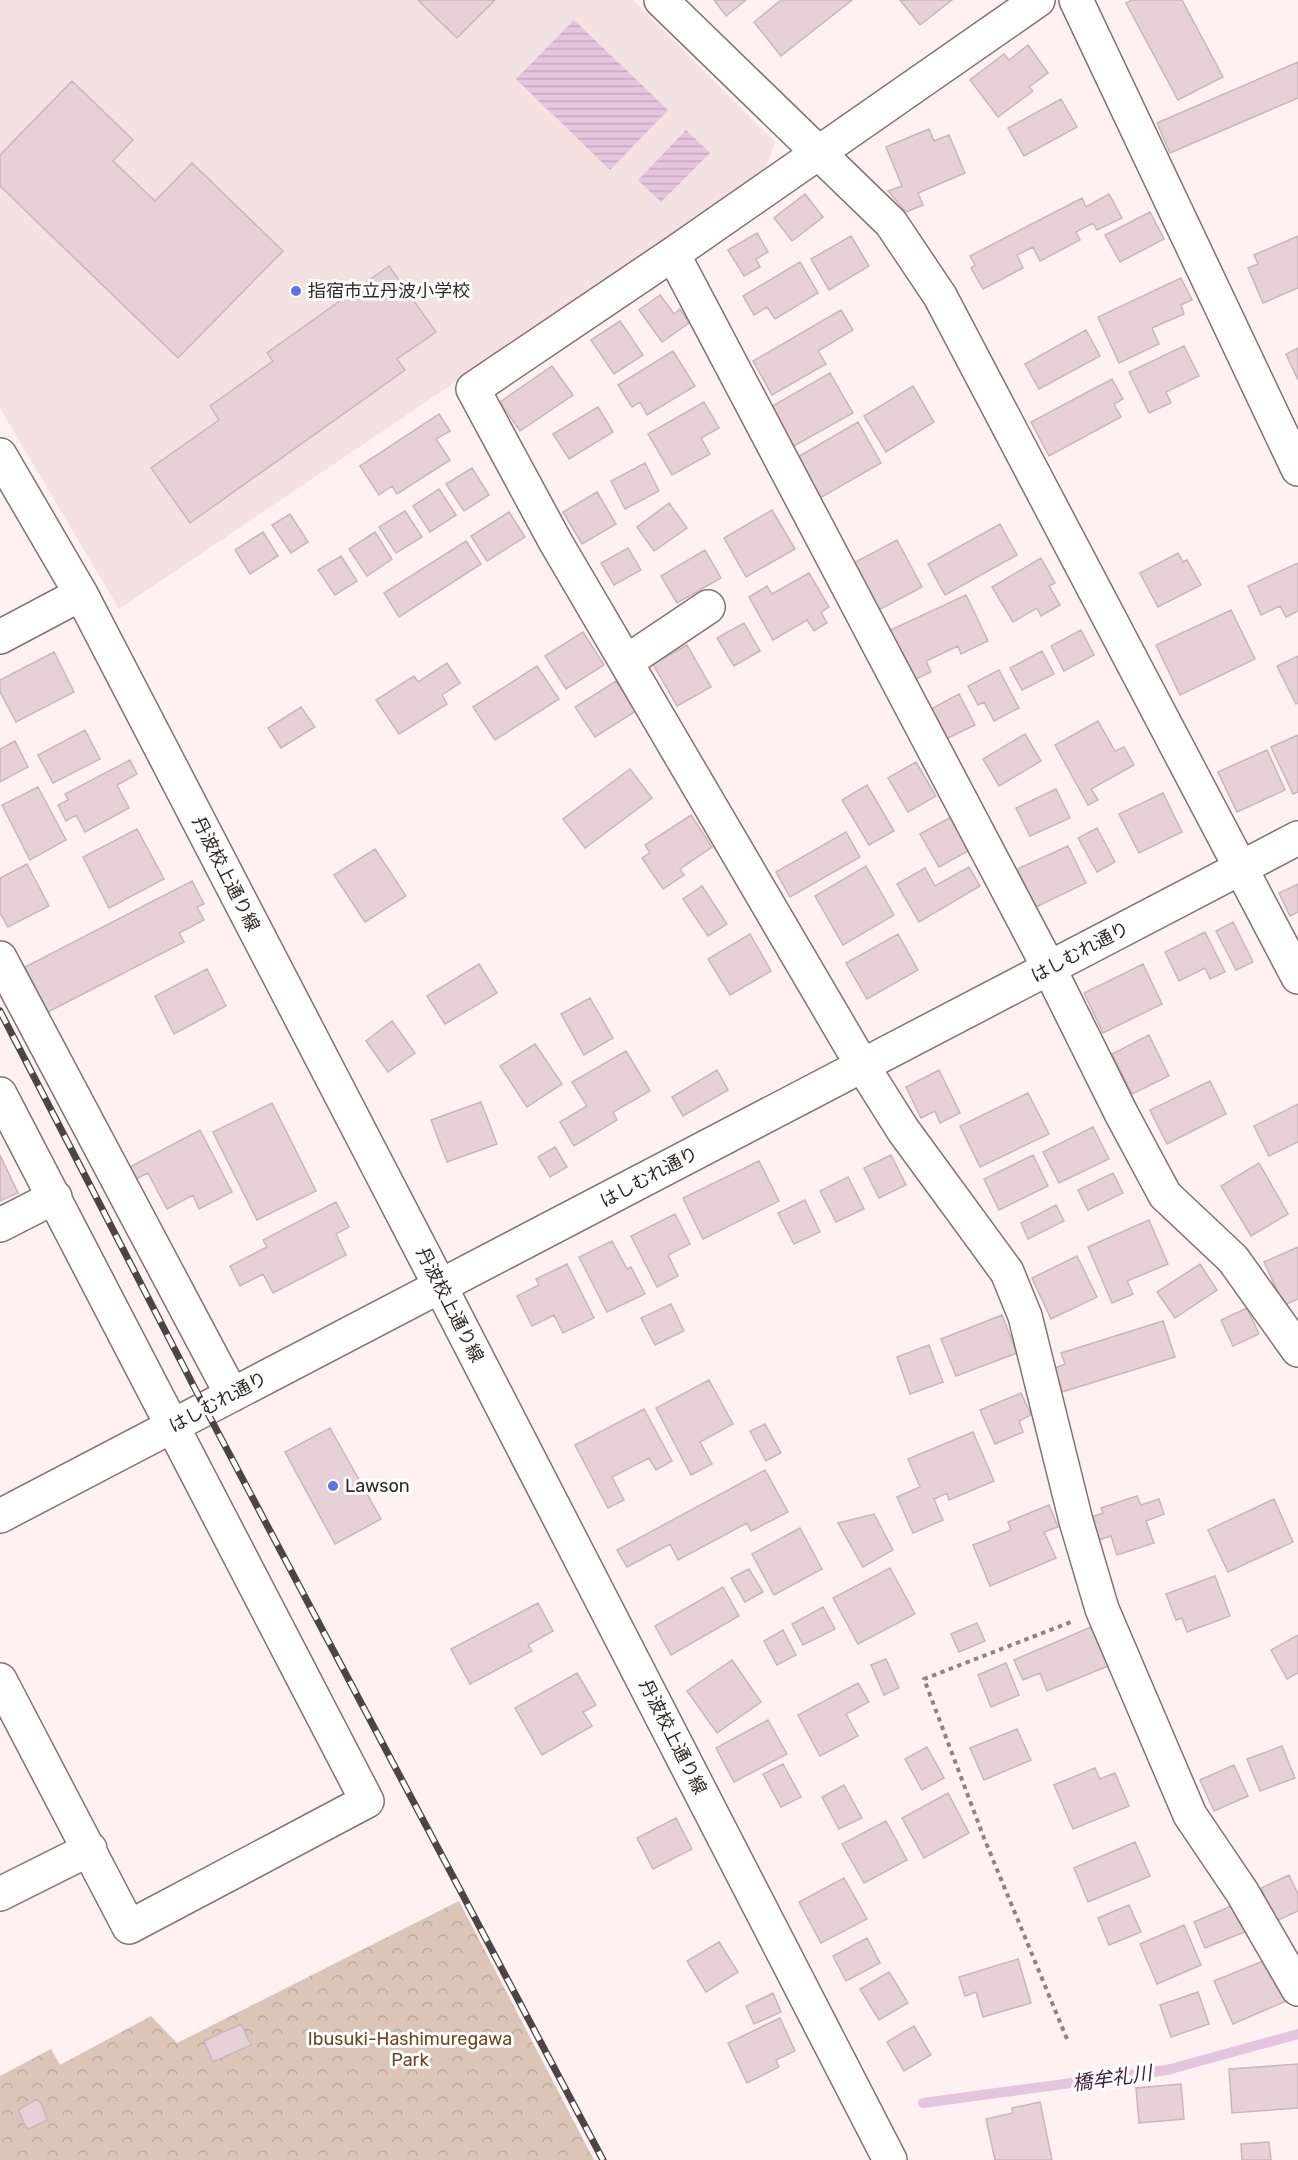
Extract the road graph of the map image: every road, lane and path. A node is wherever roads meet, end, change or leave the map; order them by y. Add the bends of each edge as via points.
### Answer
1 (661, 0) edge
2 (1038, 0) edge
3 (1076, 0) edge
4 (818, 154) junction
5 (673, 254) junction
6 (0, 455) edge
7 (1298, 469) edge
8 (81, 594) junction
9 (708, 607) dead end
10 (0, 638) edge
11 (626, 662) junction
12 (1298, 838) edge
13 (1241, 867) junction
14 (0, 958) edge
15 (1049, 968) junction
16 (1298, 976) edge
17 (862, 1065) junction
18 (0, 1094) edge
19 (55, 1197) junction
20 (0, 1225) edge
21 (440, 1286) junction
22 (1298, 1350) edge
23 (232, 1395) junction
24 (172, 1426) junction
25 (0, 1516) edge
26 (1102, 1609) junction
27 (0, 1680) edge
28 (90, 1849) junction
29 (0, 1894) edge
30 (1298, 1989) edge
31 (1067, 2039) dead end
32 (890, 2160) edge

1 - 4 street
2 - 4 street
3 - 7 street
4 - 5 street
4 - 13 street via 891,223 940,296
5 - 11 street via 473,389
5 - 15 street
6 - 8 street, 丹波校上通り線
8 - 10 street
8 - 21 street, 丹波校上通り線
9 - 11 street
11 - 17 street
12 - 13 street, はしむれ通り
13 - 15 street, はしむれ通り
13 - 16 street
14 - 23 street
15 - 17 street, はしむれ通り
15 - 22 street via 1165,1195 1233,1259
17 - 21 street, はしむれ通り
17 - 26 street via 903,1130 1007,1272 1025,1316
18 - 19 street
19 - 20 street
19 - 24 street
21 - 23 street, はしむれ通り
21 - 32 street, 丹波校上通り線
23 - 24 street, はしむれ通り
24 - 25 street, はしむれ通り
24 - 28 street via 367,1801 129,1927
26 - 30 street via 1190,1815 1242,1892
26 - 31 path via 924,1678 984,1838
27 - 28 street
28 - 29 street

